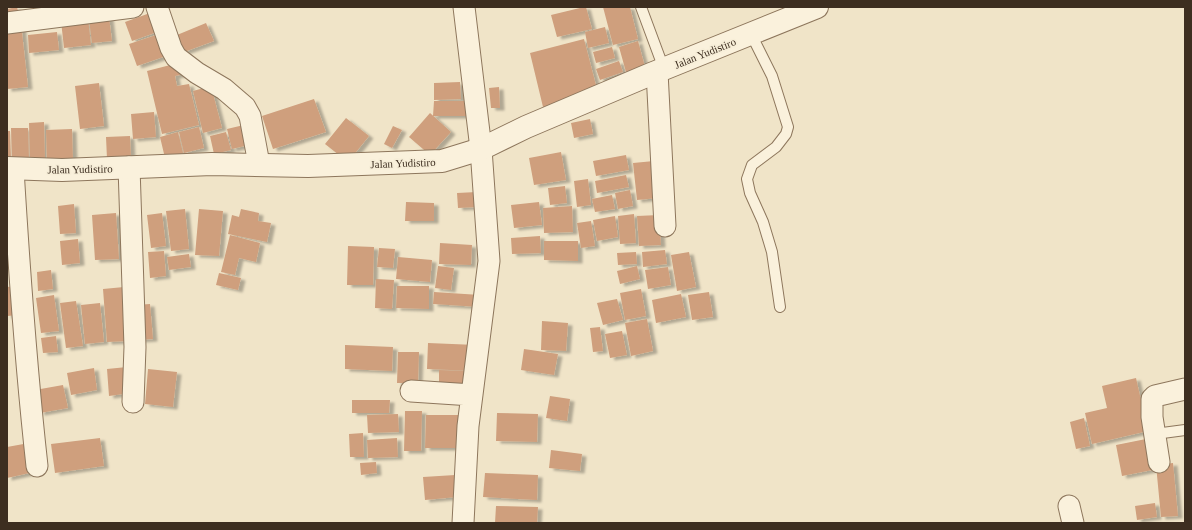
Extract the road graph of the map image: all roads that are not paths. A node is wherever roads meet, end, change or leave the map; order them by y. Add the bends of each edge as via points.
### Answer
1 (133, 7) edge
2 (157, 7) edge
3 (464, 7) edge
4 (641, 7) edge
5 (817, 7) edge
6 (7, 22) edge
7 (751, 34) junction
8 (660, 71) junction
9 (481, 149) junction
10 (259, 164) junction
11 (129, 167) junction
12 (10, 168) edge
13 (665, 226) dead end
14 (780, 307) dead end
15 (1185, 389) edge
16 (411, 391) dead end
17 (472, 395) junction
18 (133, 402) dead end
19 (1185, 430) edge
20 (1155, 434) junction
21 (1159, 462) dead end
22 (37, 466) dead end
23 (463, 523) edge

1 - 6 street
2 - 10 street via 176,57 224,89 245,107 250,116
3 - 9 street
4 - 8 lane
5 - 7 street, Jalan Yudistiro
7 - 8 street, Jalan Yudistiro
7 - 14 lane via 772,76 788,127 776,147 752,165 747,179 772,252
8 - 9 street, Jalan Yudistiro via 526,127
8 - 13 street
9 - 10 street, Jalan Yudistiro via 442,162 308,166
9 - 17 street via 489,261
10 - 11 street, Jalan Yudistiro
11 - 12 street, Jalan Yudistiro via 62,170
11 - 18 street via 135,347
12 - 22 street
15 - 20 street via 1155,396 1152,399
16 - 17 street
17 - 23 street
19 - 20 lane
20 - 21 street

